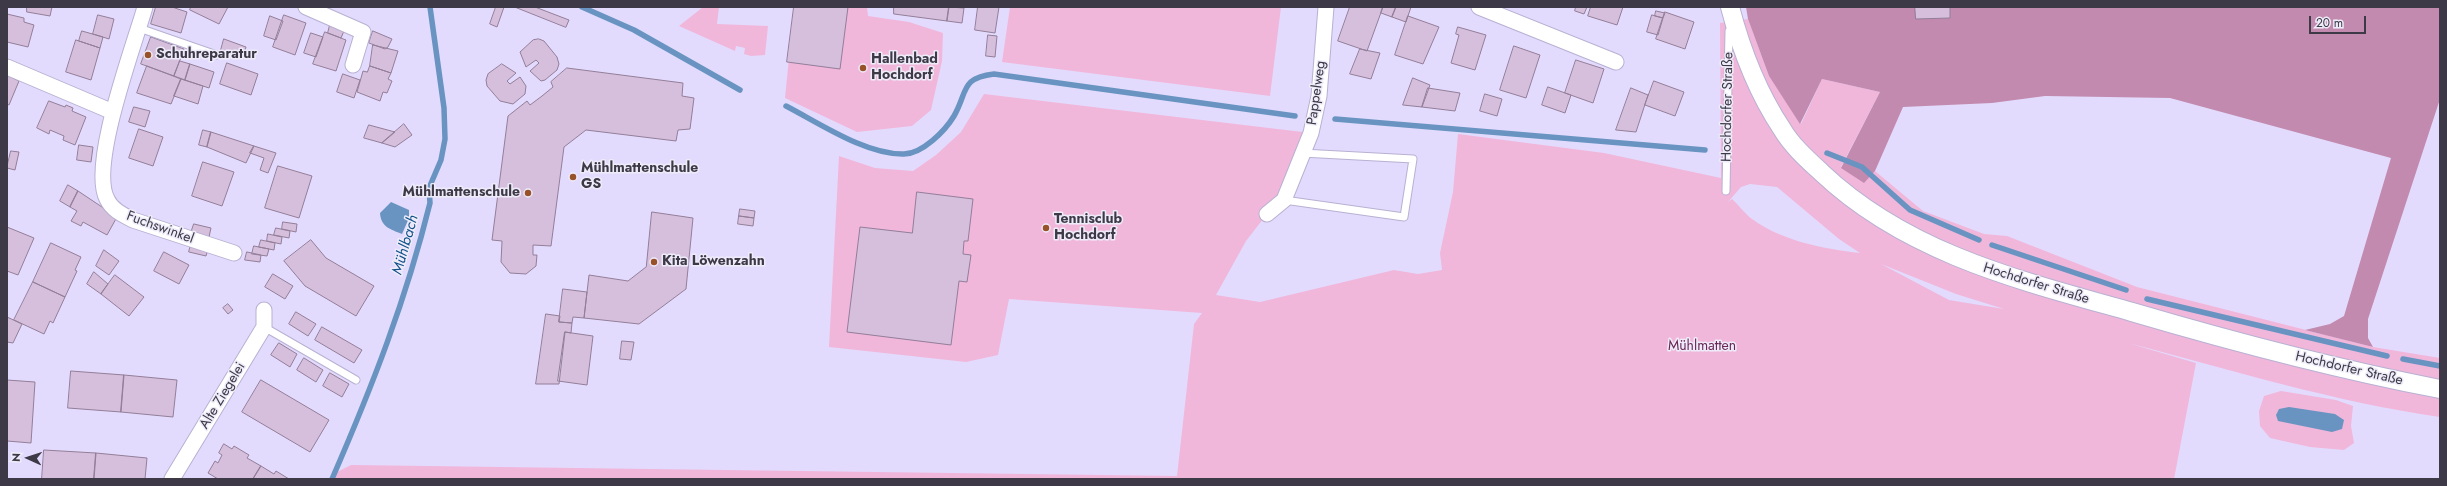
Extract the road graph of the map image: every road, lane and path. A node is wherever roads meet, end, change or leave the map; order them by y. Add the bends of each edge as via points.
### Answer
1 (145, 7) edge
2 (306, 7) edge
3 (1326, 7) edge
4 (1479, 7) edge
5 (1730, 7) edge
6 (1735, 26) junction
7 (139, 28) junction
8 (217, 55) dead end
9 (1616, 62) dead end
10 (353, 66) dead end
11 (7, 67) edge
12 (113, 112) junction
13 (1302, 153) junction
14 (1726, 191) dead end
15 (1284, 200) junction
16 (1268, 214) dead end
17 (234, 253) dead end
18 (264, 310) dead end
19 (264, 327) junction
20 (356, 380) dead end
21 (2440, 388) edge
22 (172, 479) edge

1 - 7 street, Fuchswinkel
2 - 10 street via 363,32
3 - 13 street, Pappelweg via 1319,96 1311,133
4 - 9 street
5 - 6 street, Hochdorfer Straße
6 - 14 lane, Hochdorfer Straße via 1729,31
6 - 21 street, Hochdorfer Straße via 1753,73 1782,130 1832,183 1859,205 1897,229 1971,263 2036,285 2277,353
7 - 8 lane
7 - 12 street, Fuchswinkel
11 - 12 street
12 - 17 street, Fuchswinkel via 102,185 107,200 117,212 133,220
13 - 15 street, Pappelweg
13 - 15 lane via 1413,159 1404,218
15 - 16 street, Pappelweg
18 - 19 street
19 - 20 lane
19 - 22 street, Alte Ziegelei

